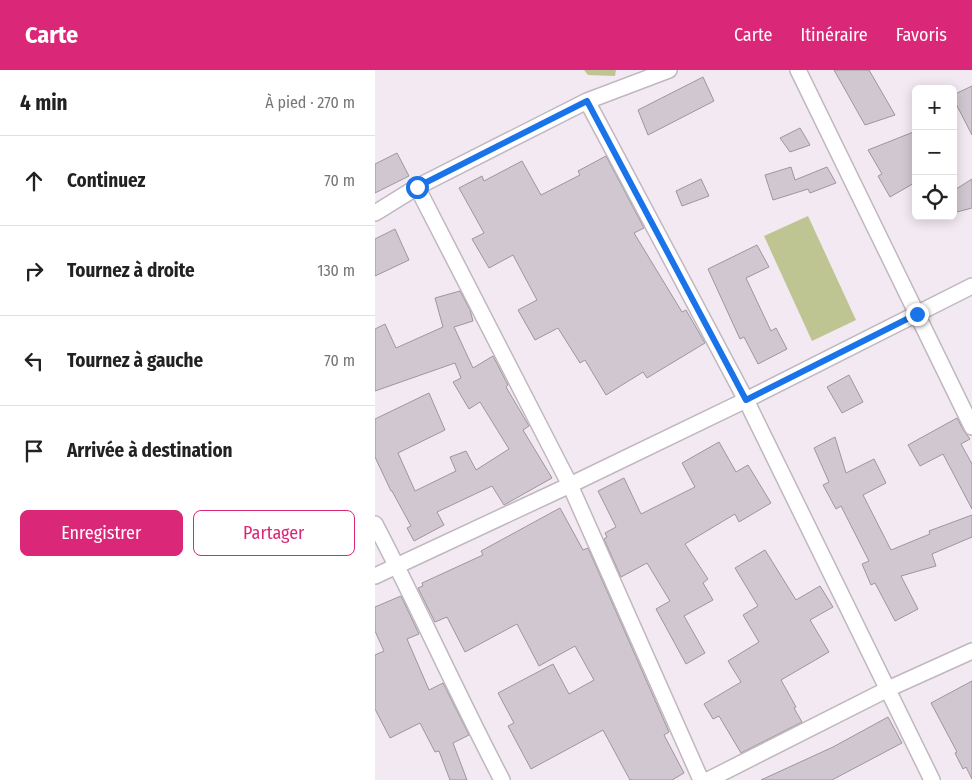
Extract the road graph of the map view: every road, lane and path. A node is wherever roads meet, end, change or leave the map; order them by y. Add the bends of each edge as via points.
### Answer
1 (669, 70) edge
2 (798, 70) edge
3 (587, 101) junction
4 (417, 187) junction
5 (375, 213) edge
6 (972, 286) edge
7 (917, 314) junction
8 (746, 400) junction
9 (972, 426) edge
10 (570, 485) junction
11 (375, 524) edge
12 (396, 565) junction
13 (375, 576) edge
14 (972, 651) edge
15 (888, 689) junction
16 (502, 780) edge
17 (701, 780) edge
18 (708, 780) edge
19 (932, 780) edge

1 - 3 street
2 - 7 street
3 - 4 street
3 - 8 street
4 - 5 street
4 - 10 street
6 - 7 street
7 - 8 street
7 - 9 street
8 - 10 street
8 - 15 street
10 - 12 street
10 - 17 street
11 - 12 street
12 - 13 street
12 - 16 street
14 - 15 street
15 - 18 street
15 - 19 street

